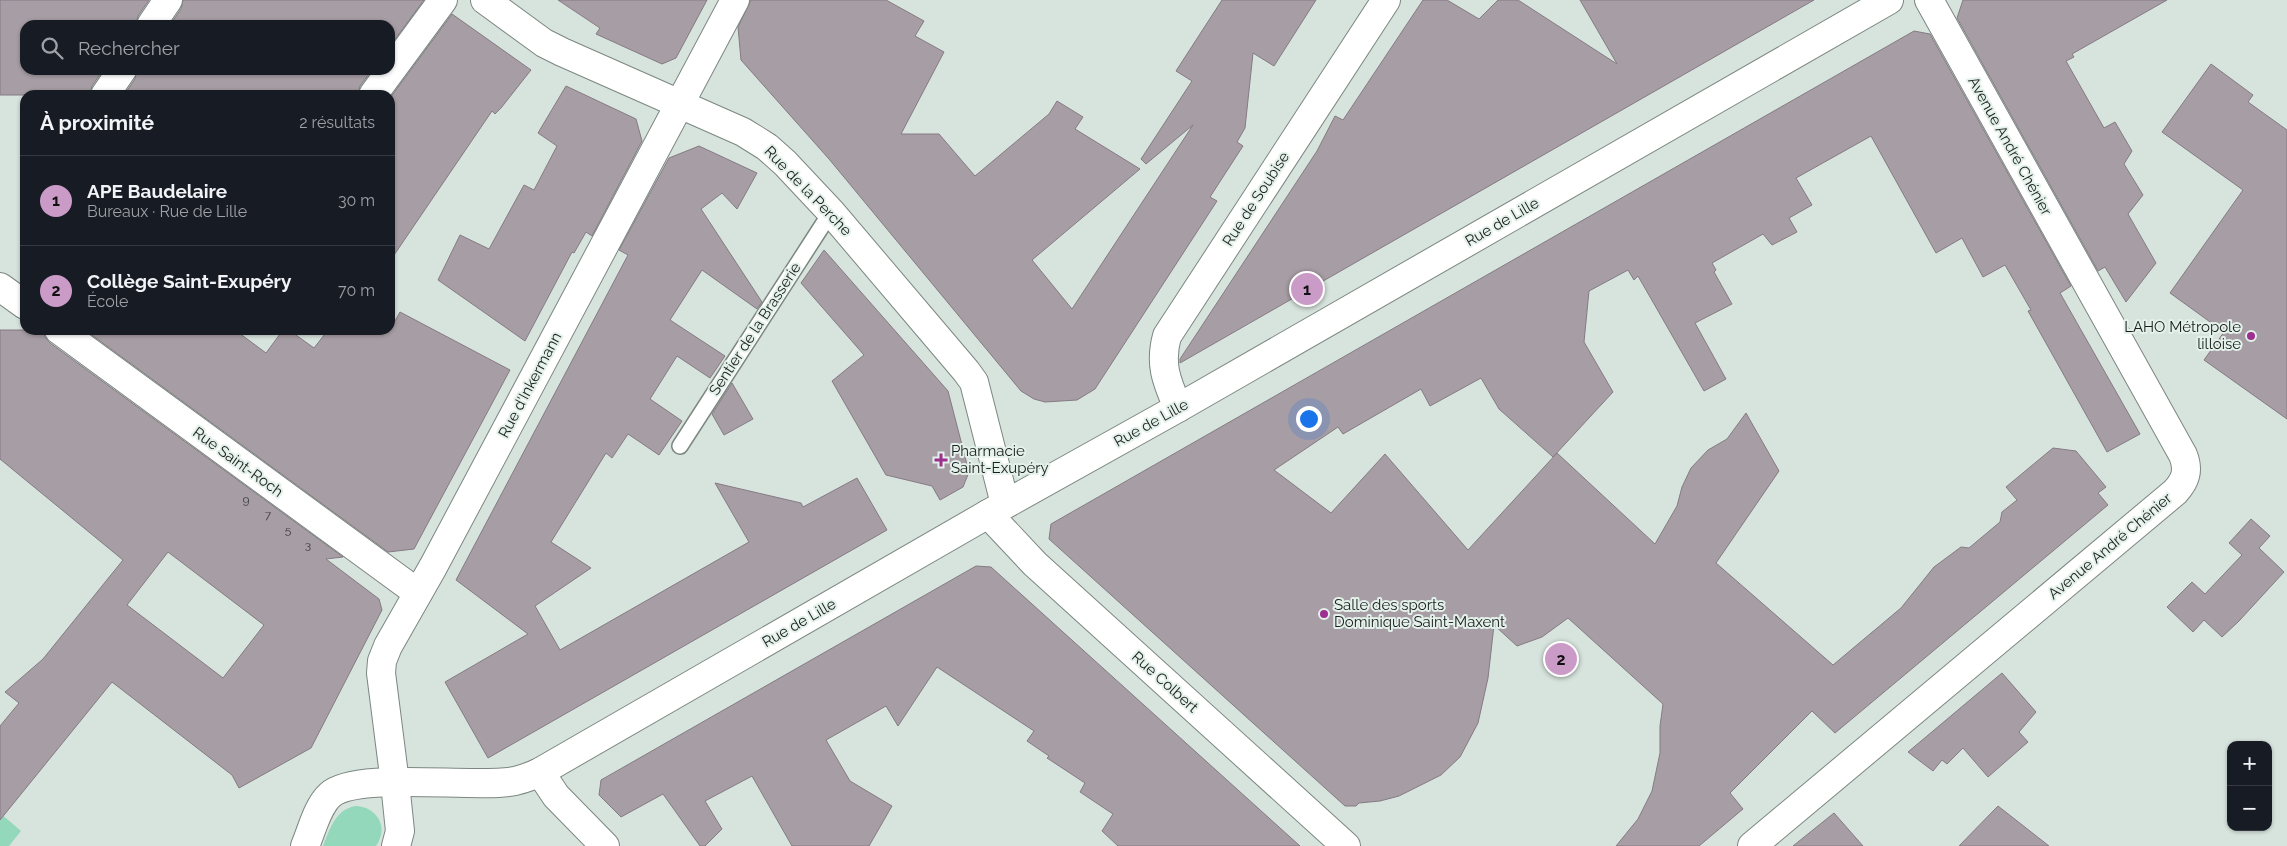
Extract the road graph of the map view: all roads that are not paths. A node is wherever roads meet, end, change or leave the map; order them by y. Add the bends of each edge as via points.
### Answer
1 (168, 0) edge
2 (443, 0) edge
3 (485, 0) edge
4 (735, 0) edge
5 (1386, 0) edge
6 (1929, 0) edge
7 (1874, 3) edge
8 (154, 20) edge
9 (395, 65) edge
10 (119, 75) edge
11 (388, 75) edge
12 (108, 90) edge
13 (377, 90) edge
14 (680, 104) junction
15 (830, 212) junction
16 (0, 287) edge
17 (20, 301) edge
18 (66, 335) edge
19 (1178, 408) junction
20 (680, 446) dead end
21 (996, 509) junction
22 (418, 593) junction
23 (540, 772) junction
24 (394, 783) junction
25 (305, 846) edge
26 (396, 846) edge
27 (605, 846) edge
28 (1346, 846) edge
29 (1752, 846) edge

1 - 8 street
2 - 9 street
3 - 14 street, Rue de la Perche via 544,43
4 - 14 street, Rue d'Inkermann
5 - 19 street, Rue de Soubise via 1167,336 1162,352 1163,366
6 - 29 street, Avenue André Chénier via 2183,455 2187,474 2176,492
7 - 19 street, Rue de Lille
10 - 12 street
11 - 13 street
14 - 15 street, Rue de la Perche via 743,132 767,147 786,163
14 - 22 street, Rue d'Inkermann
15 - 20 lane, Sentier de la Brasserie
15 - 21 street, Rue de la Perche via 974,382
16 - 17 street
18 - 22 street, Rue Saint-Roch
19 - 21 street, Rue de Lille
21 - 23 street, Rue de Lille
21 - 28 street, Rue Colbert via 1035,564
22 - 24 street, Rue d'Inkermann via 388,646 381,667
23 - 24 street, Rue de Lille via 513,782
23 - 27 street via 556,796
24 - 25 street, Rue de Lille via 339,789 324,804
24 - 26 street via 400,831

